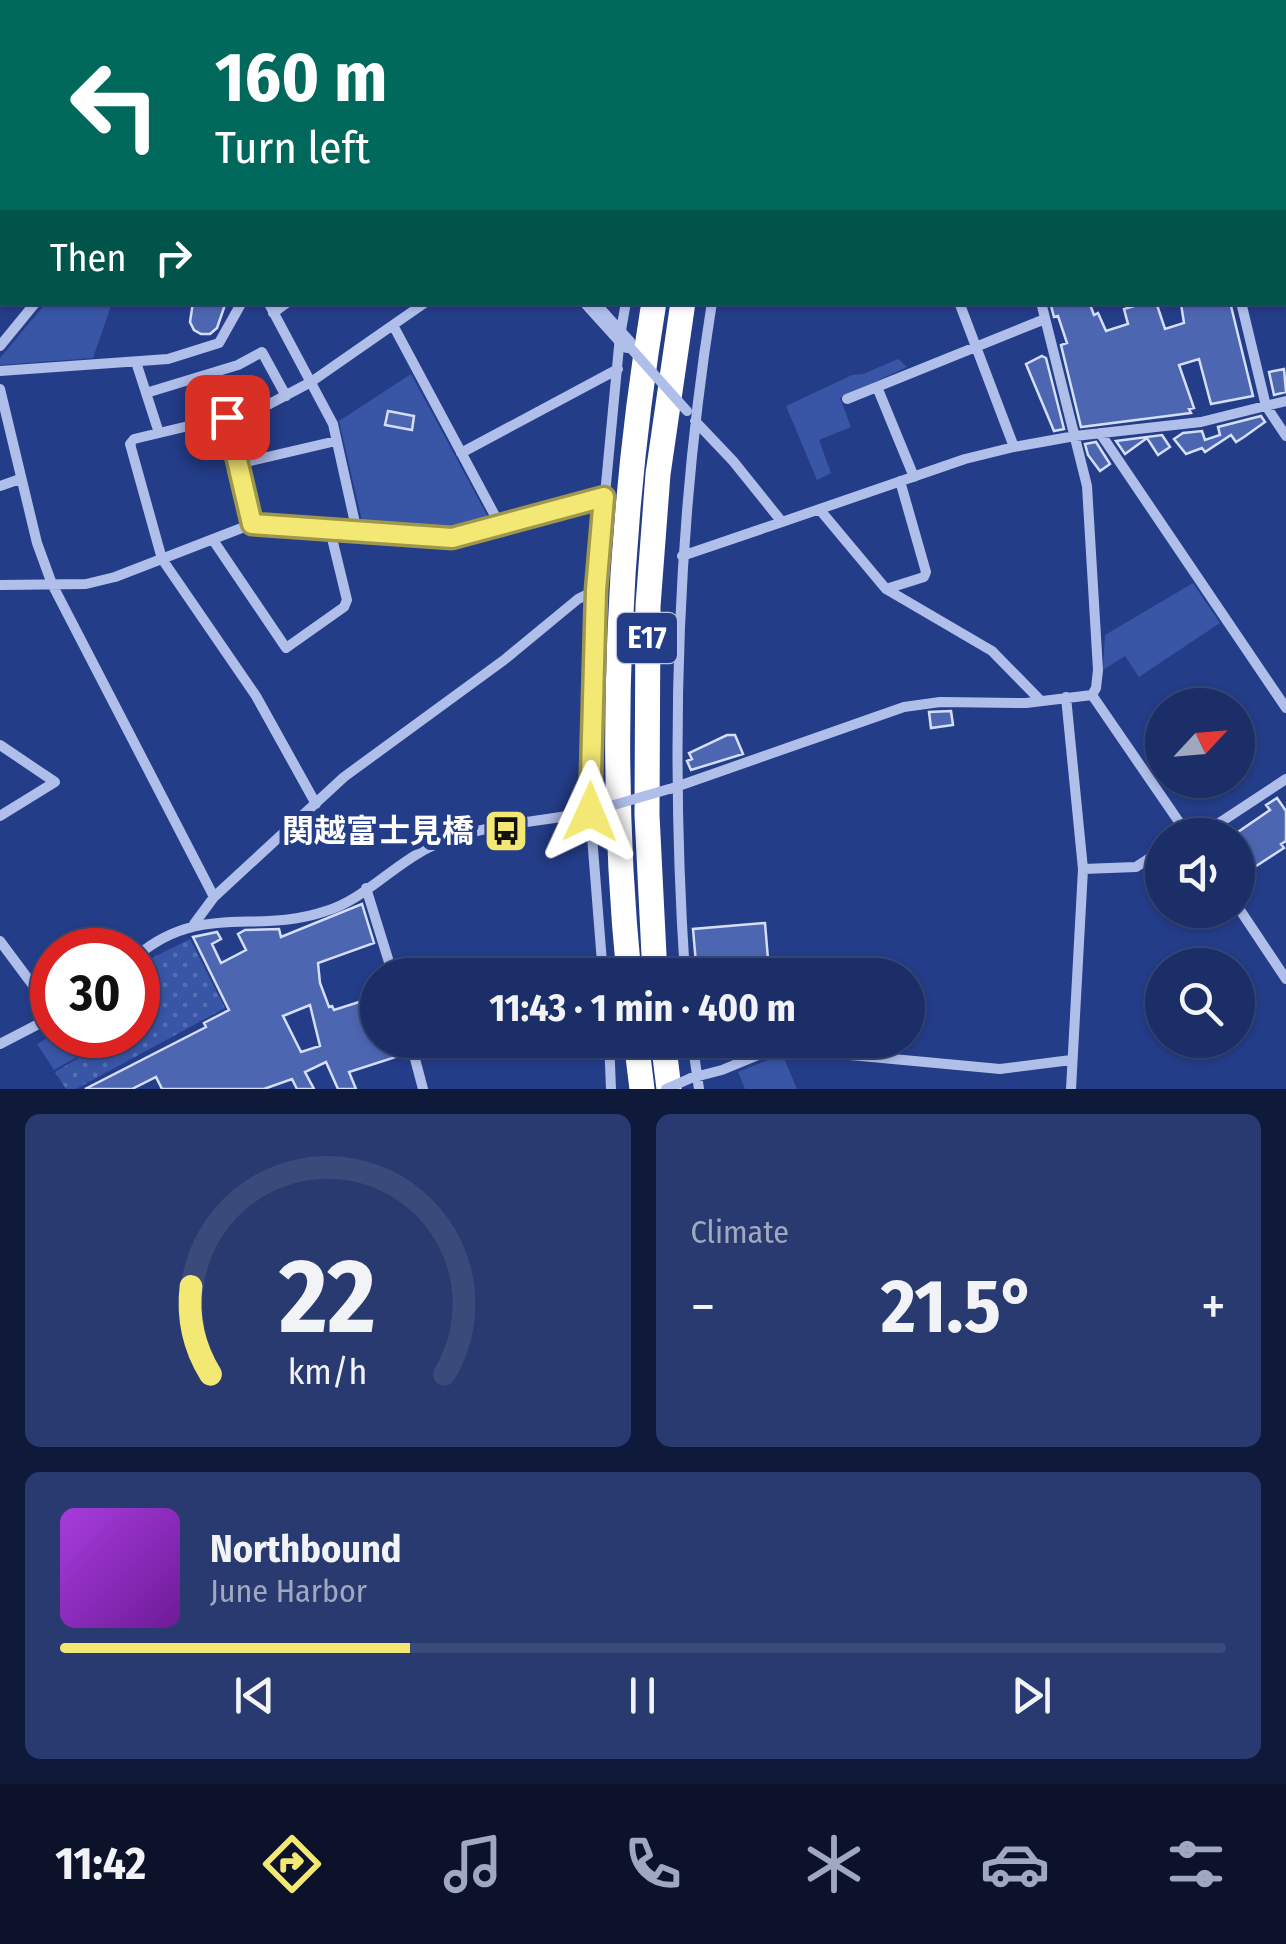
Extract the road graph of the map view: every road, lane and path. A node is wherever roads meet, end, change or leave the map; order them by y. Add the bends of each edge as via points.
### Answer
1 (34, 305) edge
2 (241, 305) edge
3 (422, 305) edge
4 (592, 305) edge
5 (626, 305) edge
6 (654, 305) edge
7 (683, 305) edge
8 (712, 305) edge
9 (960, 305) edge
10 (1042, 305) edge
11 (1242, 305) edge
12 (270, 308) edge
13 (1045, 319) junction
14 (394, 327) junction
15 (623, 340) junction
16 (0, 346) edge
17 (975, 348) junction
18 (136, 362) junction
19 (618, 368) junction
20 (0, 371) edge
21 (310, 382) junction
22 (877, 388) junction
23 (0, 389) edge
24 (146, 393) junction
25 (286, 396) junction
26 (848, 399) dead end
27 (1286, 401) edge
28 (1266, 406) junction
29 (227, 417) junction
30 (696, 422) junction
31 (159, 433) junction
32 (1100, 433) junction
33 (1076, 436) junction
34 (1286, 436) edge
35 (336, 441) junction
36 (1014, 446) junction
37 (461, 453) junction
38 (238, 464) junction
39 (914, 477) junction
40 (20, 478) junction
41 (900, 482) junction
42 (0, 486) edge
43 (604, 497) junction
44 (820, 510) junction
45 (782, 522) junction
46 (252, 524) junction
47 (500, 525) junction
48 (330, 530) junction
49 (357, 532) junction
50 (212, 540) junction
51 (682, 556) junction
52 (162, 558) junction
53 (52, 584) junction
54 (0, 585) edge
55 (886, 589) junction
56 (596, 590) junction
57 (1092, 695) junction
58 (1066, 697) junction
59 (1040, 700) junction
60 (1286, 708) edge
61 (0, 745) edge
62 (1286, 779) edge
63 (672, 788) junction
64 (316, 804) junction
65 (595, 810) junction
66 (0, 816) edge
67 (1175, 818) edge
68 (1228, 818) edge
69 (1145, 861) edge
70 (1083, 870) junction
71 (366, 888) junction
72 (214, 897) junction
73 (194, 924) junction
74 (1252, 928) edge
75 (160, 940) edge
76 (0, 941) edge
77 (388, 958) edge
78 (602, 958) edge
79 (628, 958) edge
80 (654, 958) edge
81 (684, 958) edge
82 (1286, 979) edge
83 (30, 983) edge
84 (30, 1027) edge
85 (0, 1044) edge
86 (414, 1058) edge
87 (610, 1058) edge
88 (638, 1058) edge
89 (671, 1058) edge
90 (687, 1058) edge
91 (1071, 1060) junction
92 (681, 1083) edge
93 (422, 1089) edge
94 (611, 1089) edge
95 (642, 1089) edge
96 (699, 1089) edge
97 (1070, 1089) edge

1 - 16 street
2 - 18 street via 217,344
3 - 14 street
4 - 15 street
5 - 15 street
6 - 79 highway, E17 via 634,452 621,668 618,778
7 - 80 highway, E17 via 658,474 648,606
8 - 30 street
9 - 17 street
10 - 13 street
11 - 28 street
12 - 21 street
13 - 17 street
13 - 33 street
14 - 21 street
14 - 37 street
15 - 19 street
15 - 30 street, bridge
17 - 22 street
17 - 36 street
18 - 20 street
18 - 24 street
19 - 37 street
19 - 43 street
21 - 25 street
21 - 35 street
22 - 26 street
22 - 39 street
23 - 40 street
24 - 25 street via 262,352
24 - 31 street
25 - 29 street
27 - 28 street
28 - 32 street via 1202,422
28 - 34 street
29 - 31 street
29 - 38 street
30 - 45 street
30 - 51 street
31 - 52 street via 130,444
32 - 33 street
32 - 60 street
33 - 36 street
33 - 57 street via 1096,594 1098,670
35 - 38 street
35 - 49 street
36 - 39 street
37 - 47 street
38 - 46 street
39 - 41 street
40 - 42 street
40 - 53 street
41 - 44 street
41 - 55 street via 926,572
43 - 47 street
43 - 56 street
44 - 45 street
44 - 55 street
45 - 51 street
46 - 48 street
46 - 50 street
47 - 49 street via 452,538
48 - 49 street
48 - 50 street via 348,600 286,648
50 - 52 street
51 - 63 street
52 - 53 street via 86,584
52 - 64 street via 256,696
53 - 54 street
53 - 72 street
55 - 59 street via 992,652
56 - 64 street via 380,748
56 - 65 street
57 - 58 street
57 - 67 street
58 - 59 street
58 - 70 street
59 - 63 street via 904,707
61 - 66 street via 55,782
62 - 68 street
63 - 65 street, bridge
63 - 81 street
64 - 72 street
65 - 71 street via 436,844
65 - 78 street
69 - 70 street
70 - 91 street
71 - 73 street via 329,911 302,918
71 - 77 street
72 - 73 street
73 - 75 street
74 - 82 street
76 - 83 street
84 - 85 street
86 - 93 street
87 - 94 street
88 - 95 highway
89 - 92 highway
90 - 92 street
91 - 92 street via 987,1068 775,1048
91 - 97 street
92 - 96 street

